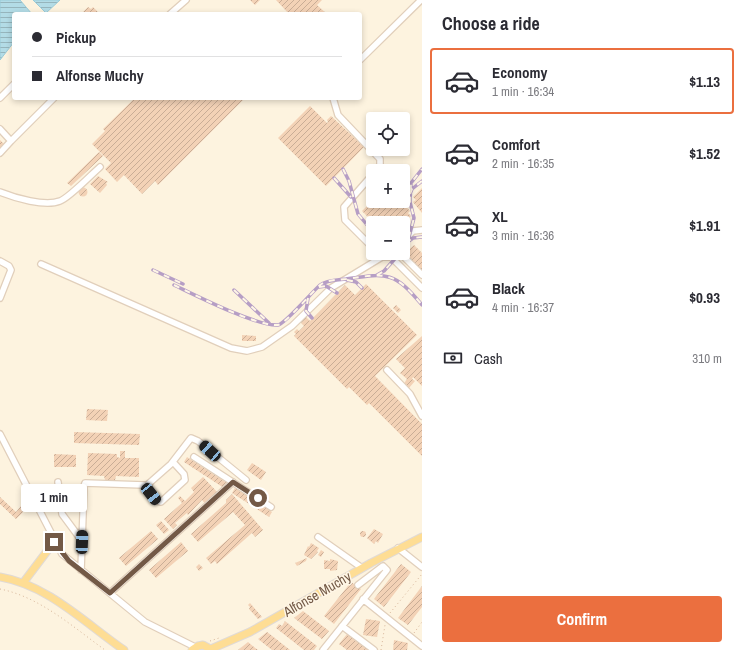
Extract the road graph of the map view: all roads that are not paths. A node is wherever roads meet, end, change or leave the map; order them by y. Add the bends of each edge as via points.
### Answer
1 (186, 0) edge
2 (421, 0) edge
3 (172, 12) edge
4 (362, 58) edge
5 (12, 86) edge
6 (0, 98) edge
7 (52, 100) edge
8 (334, 100) edge
9 (0, 129) edge
10 (11, 140) junction
11 (0, 153) edge
12 (380, 164) edge
13 (100, 167) dead end
14 (366, 182) edge
15 (0, 192) edge
16 (422, 230) edge
17 (410, 235) edge
18 (366, 241) edge
19 (373, 260) edge
20 (397, 260) edge
21 (407, 260) edge
22 (0, 261) edge
23 (41, 264) dead end
24 (422, 275) edge
25 (422, 288) edge
26 (0, 298) edge
27 (387, 370) dead end
28 (422, 416) edge
29 (0, 434) edge
30 (194, 457) dead end
31 (173, 462) junction
32 (246, 480) dead end
33 (58, 482) dead end
34 (233, 482) junction
35 (146, 486) junction
36 (271, 507) dead end
37 (318, 537) dead end
38 (422, 537) edge
39 (54, 542) junction
40 (82, 542) junction
41 (398, 548) junction
42 (362, 568) junction
43 (422, 568) edge
44 (81, 570) junction
45 (0, 577) edge
46 (22, 583) junction
47 (358, 585) dead end
48 (110, 593) junction
49 (363, 599) junction
50 (342, 626) junction
51 (422, 646) edge
52 (194, 649) edge
53 (212, 649) edge
54 (124, 650) edge
55 (323, 650) edge
56 (374, 650) edge

1 - 3 street
2 - 4 street
5 - 6 street
7 - 10 street
8 - 12 street via 338,115 380,159
9 - 10 street
10 - 11 street
13 - 15 street via 62,201 48,203
14 - 18 street via 344,207 345,220
16 - 17 street via 414,231
19 - 23 street via 331,288 292,326 262,346 247,351 231,348
20 - 25 street
21 - 24 street
22 - 26 street via 11,270
27 - 28 street via 410,394
29 - 39 street, Alfonse Muchy
30 - 34 street
31 - 32 street via 188,439 194,438
31 - 35 street
31 - 35 street via 184,474 184,482 161,502 157,501
33 - 40 street via 62,514
34 - 36 street
34 - 48 street
35 - 40 street via 85,483
37 - 42 street
38 - 41 main road, Alfonse Muchy
39 - 44 street, Alfonse Muchy via 62,554
39 - 46 main road
40 - 44 street
41 - 42 main road, Alfonse Muchy
41 - 43 street
42 - 53 main road, Alfonse Muchy via 250,632
44 - 48 street, Alfonse Muchy
45 - 46 main road
46 - 54 main road via 49,596
47 - 49 street via 383,566 387,570
48 - 52 street, Alfonse Muchy via 145,622
49 - 50 street
49 - 51 street
50 - 55 street
50 - 56 street
52 - 53 main road, Alfonse Muchy via 204,645

